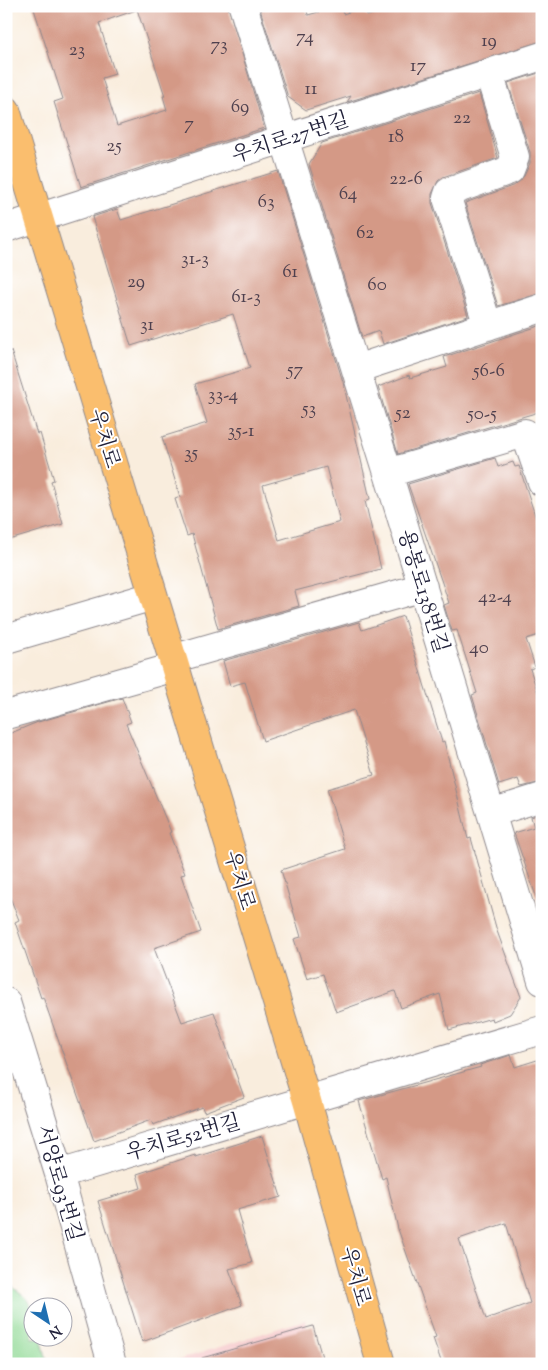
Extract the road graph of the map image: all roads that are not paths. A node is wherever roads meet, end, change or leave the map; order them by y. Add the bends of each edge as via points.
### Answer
1 (243, 6) edge
2 (542, 56) edge
3 (489, 73) junction
4 (6, 110) edge
5 (284, 139) junction
6 (38, 218) junction
7 (6, 228) edge
8 (532, 311) edge
9 (488, 326) junction
10 (356, 369) junction
11 (388, 473) junction
12 (542, 482) edge
13 (423, 587) junction
14 (153, 596) junction
15 (6, 639) edge
16 (173, 663) junction
17 (6, 715) edge
18 (542, 797) edge
19 (491, 813) junction
20 (542, 980) edge
21 (6, 1002) edge
22 (542, 1030) edge
23 (307, 1101) junction
24 (59, 1174) junction
25 (112, 1364) edge
26 (381, 1364) edge

1 - 5 street, 용봉로138번길
2 - 3 street, 우치로27번길
3 - 5 street, 우치로27번길
3 - 9 street via 515,157 510,170 450,192 447,198
4 - 6 main road, 우치로
5 - 6 street, 우치로27번길
5 - 10 street, 용봉로138번길
6 - 7 street
6 - 14 main road, 우치로
8 - 9 street
9 - 10 street
10 - 11 street, 용봉로138번길
11 - 12 street via 525,433
11 - 13 street, 용봉로138번길
13 - 16 street
13 - 19 street, 용봉로138번길
14 - 15 street
14 - 16 main road, 우치로
16 - 17 street
16 - 23 main road, 우치로
18 - 19 street
19 - 20 street, 용봉로138번길
21 - 24 street, 서양로93번길
22 - 23 street
23 - 24 street, 우치로52번길
23 - 26 main road, 우치로
24 - 25 street, 서양로93번길

